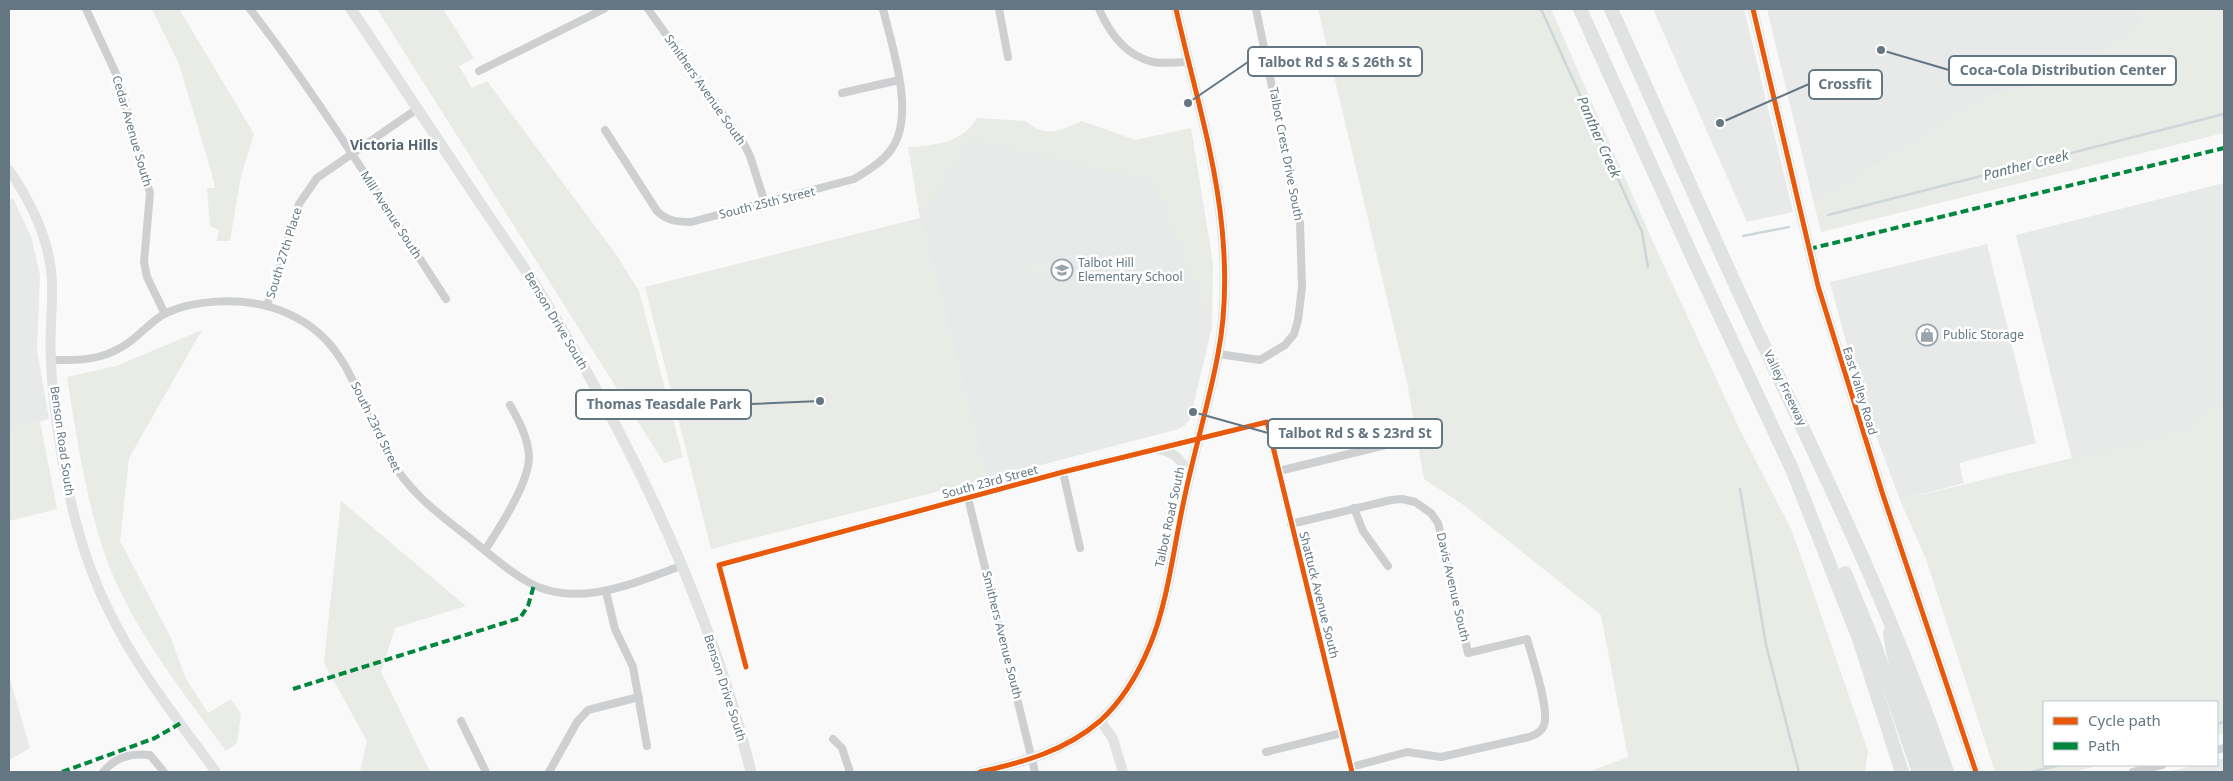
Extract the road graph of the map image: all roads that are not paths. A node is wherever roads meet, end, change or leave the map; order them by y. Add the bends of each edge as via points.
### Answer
1 (86, 9) edge
2 (250, 9) edge
3 (351, 9) edge
4 (604, 9) edge
5 (648, 9) edge
6 (883, 9) edge
7 (999, 9) edge
8 (1099, 9) edge
9 (1176, 9) edge
10 (1256, 9) edge
11 (1580, 9) edge
12 (1611, 9) edge
13 (1753, 9) edge
14 (1008, 57) dead end
15 (1188, 62) junction
16 (479, 71) dead end
17 (899, 80) junction
18 (842, 93) dead end
19 (418, 109) junction
20 (605, 130) dead end
21 (352, 154) junction
22 (9, 170) edge
23 (765, 203) junction
24 (446, 299) dead end
25 (267, 306) junction
26 (165, 314) junction
27 (1218, 354) junction
28 (50, 360) junction
29 (510, 405) dead end
30 (1267, 422) joint
31 (1197, 439) junction
32 (1390, 444) dead end
33 (1157, 449) junction
34 (1792, 468) junction
35 (1279, 471) junction
36 (1063, 472) junction
37 (1189, 474) junction
38 (968, 498) junction
39 (1354, 508) junction
40 (1291, 524) junction
41 (1080, 548) dead end
42 (485, 550) junction
43 (681, 566) junction
44 (1388, 566) dead end
45 (606, 592) junction
46 (1887, 612) junction
47 (746, 667) dead end
48 (639, 697) junction
49 (1100, 720) junction
50 (461, 721) dead end
51 (1342, 733) junction
52 (833, 739) dead end
53 (647, 746) dead end
54 (1266, 752) dead end
55 (1032, 760) junction
56 (2158, 766) edge
57 (1352, 770) edge
58 (103, 772) edge
59 (164, 772) edge
60 (216, 772) edge
61 (486, 772) edge
62 (549, 772) edge
63 (751, 772) edge
64 (850, 772) edge
65 (980, 772) edge
66 (1035, 772) edge
67 (1122, 772) edge
68 (1902, 772) edge
69 (1919, 772) edge
70 (1932, 772) edge
71 (1947, 772) edge
72 (1976, 772) edge
73 (2133, 772) edge

1 - 26 street, Cedar Avenue South via 118,78 150,193 144,262 147,277
2 - 21 street, Mill Avenue South
3 - 19 main road, Benson Drive South
4 - 16 street
5 - 23 street, Smithers Avenue South via 743,142
6 - 17 street, South 25th Street
7 - 14 street
8 - 15 street via 1114,35 1138,56 1154,62
9 - 15 street, Talbot Road South
10 - 27 street, Talbot Crest Drive South via 1300,223 1302,287 1294,334 1284,345 1260,360
11 - 34 highway via 1680,232
12 - 46 highway, Valley Freeway
13 - 72 street, East Valley Road via 1818,286 1882,492
15 - 27 street, Talbot Road South via 1222,226 1224,307
17 - 18 street
17 - 23 street, South 25th Street via 903,112 898,137 891,150 868,171 841,185
19 - 21 street, South 27th Place
19 - 43 main road, Benson Drive South via 543,298 590,377 639,472
20 - 23 street, South 25th Street via 664,218 690,222
21 - 24 street, Mill Avenue South
21 - 25 street, South 27th Place via 317,178 299,204
22 - 28 street, Benson Road South via 41,229 48,254 52,280
25 - 26 street, South 23rd Street via 221,302 188,306
25 - 42 street, South 23rd Street via 305,323 335,349 387,454 404,481 428,506
26 - 28 street via 136,339 111,353
27 - 31 street, Talbot Road South
28 - 60 street, Benson Road South via 73,510 95,578 108,609 140,665
29 - 42 street via 527,443 529,465 506,516
30 - 31 street, South 23rd Street
30 - 35 street, Shattuck Avenue South
31 - 33 street, South 23rd Street
31 - 37 street, Talbot Road South
32 - 35 street
33 - 36 street, South 23rd Street
33 - 37 street via 1168,450 1181,459
34 - 68 highway via 1860,639
34 - 69 highway via 1804,479 1828,533 1875,646
35 - 40 street, Shattuck Avenue South
36 - 38 street, South 23rd Street
36 - 41 street
37 - 49 street, Talbot Road South via 1151,644 1128,688
38 - 47 street, South 23rd Street via 719,565
38 - 55 street, Smithers Avenue South
39 - 40 street
39 - 44 street via 1367,537
39 - 57 street, Davis Avenue South via 1396,500 1415,502 1431,514 1438,523 1468,653 1527,639 1545,710 1540,732 1529,737 1441,756 1407,752
40 - 51 street, Shattuck Avenue South
42 - 45 street, South 23rd Street via 523,580 543,589 564,593
43 - 45 street, South 23rd Street
43 - 63 main road, Benson Drive South via 730,695
45 - 48 street via 615,628 633,667
46 - 70 highway via 1893,658 1920,729
46 - 71 highway, Valley Freeway
48 - 53 street
48 - 62 street via 588,710 577,722
49 - 55 street, Talbot Road South via 1074,739
49 - 67 street via 1113,739
50 - 61 street
51 - 54 street
51 - 57 street, Shattuck Avenue South
52 - 64 street via 842,748
55 - 65 street, Talbot Road South
55 - 66 street, Smithers Avenue South
56 - 73 street
58 - 59 street via 113,760 140,754 150,755

